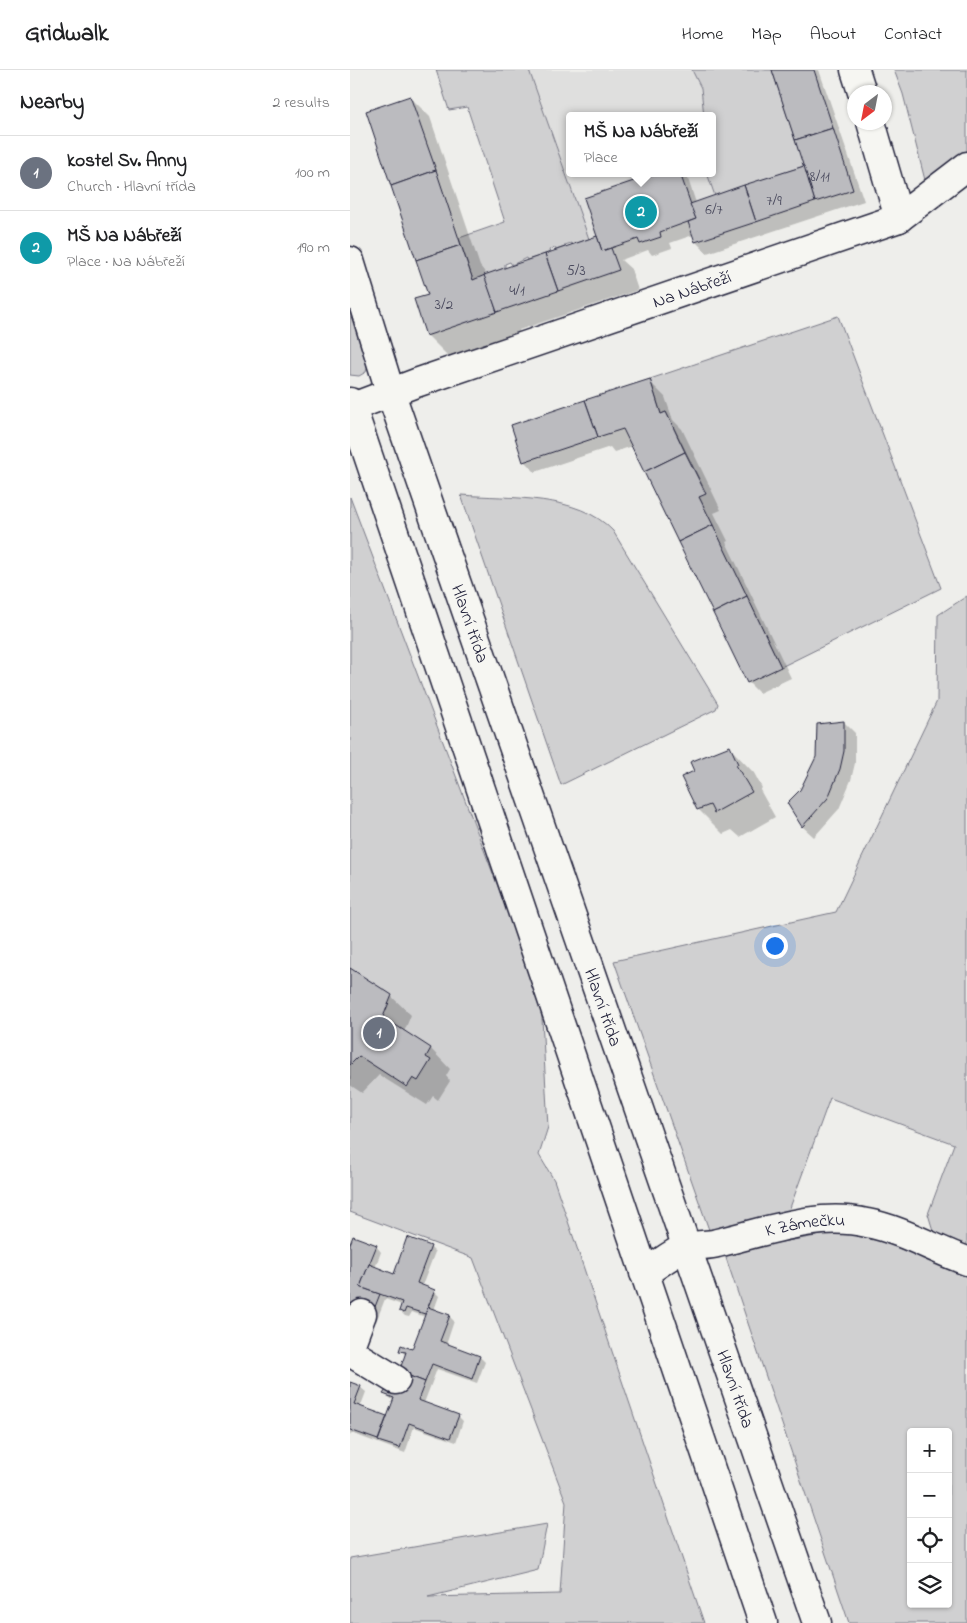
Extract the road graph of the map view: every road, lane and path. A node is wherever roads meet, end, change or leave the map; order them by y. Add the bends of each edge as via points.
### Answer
1 (856, 70) edge
2 (860, 85) edge
3 (873, 130) edge
4 (967, 166) edge
5 (899, 218) junction
6 (350, 261) edge
7 (390, 392) junction
8 (351, 406) edge
9 (687, 1247) junction
10 (967, 1261) edge
11 (644, 1272) junction
12 (362, 1314) dead end
13 (356, 1349) edge
14 (396, 1380) dead end
15 (763, 1623) edge
16 (817, 1623) edge

1 - 2 main road
3 - 5 main road
4 - 5 main road, Na Nábřeží
5 - 7 main road, Na Nábřeží
6 - 7 main road, Hlavní třída
7 - 8 main road
7 - 9 main road, Hlavní třída
8 - 11 main road
9 - 10 main road, K Zámečku via 827,1219 866,1222
9 - 11 main road, K Zámečku
9 - 16 main road, Hlavní třída
11 - 15 main road
12 - 13 main road
13 - 14 main road

